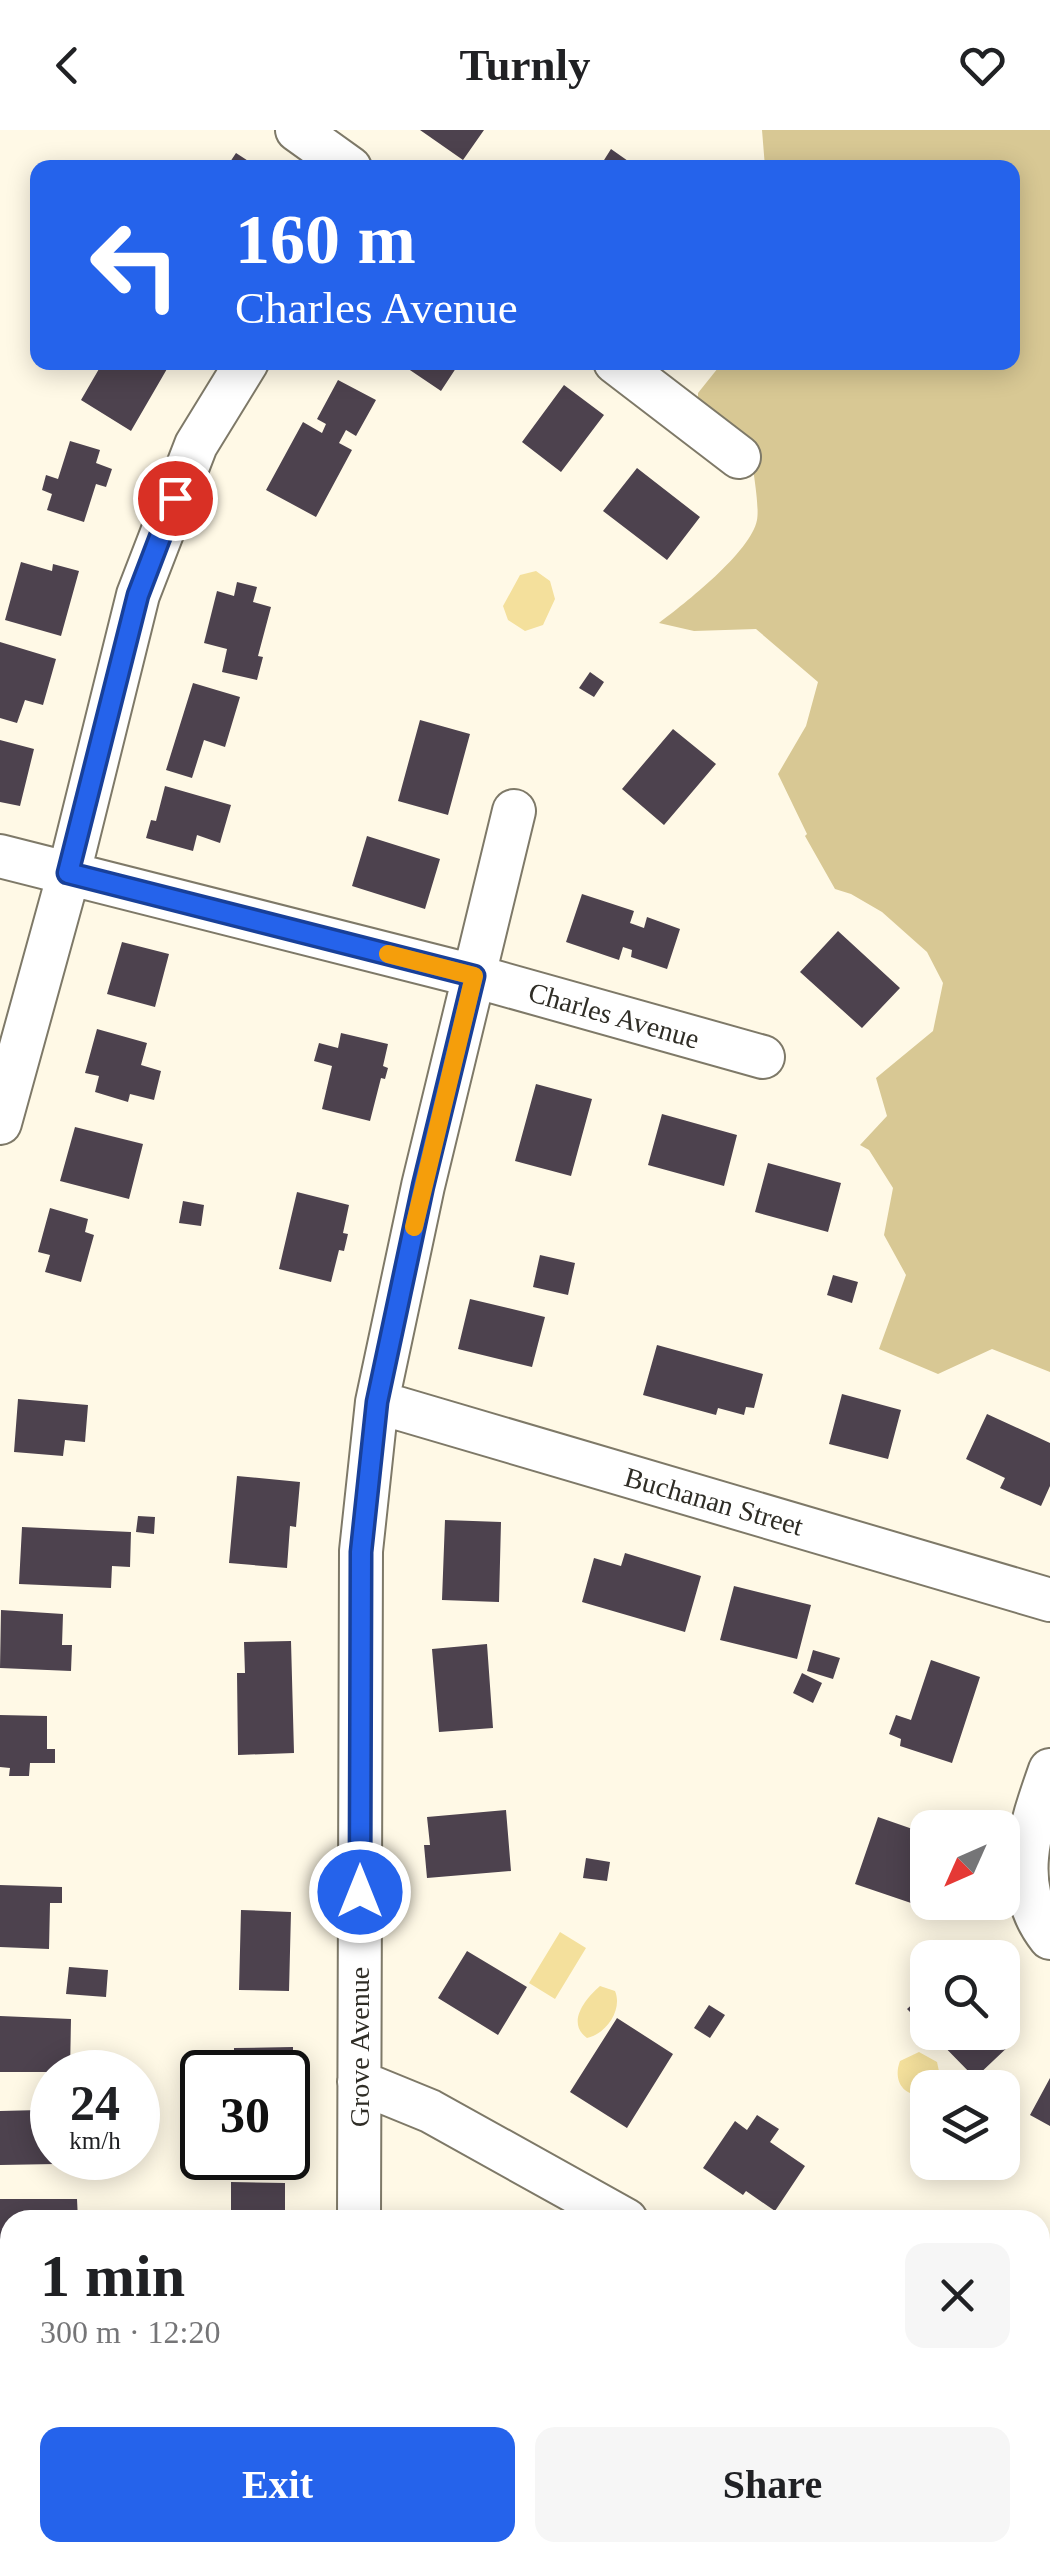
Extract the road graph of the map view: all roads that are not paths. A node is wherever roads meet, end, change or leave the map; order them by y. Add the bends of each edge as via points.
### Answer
1 (296, 130) edge
2 (339, 160) edge
3 (241, 370) edge
4 (625, 370) edge
5 (738, 457) dead end
6 (514, 811) dead end
7 (0, 856) edge
8 (68, 873) junction
9 (474, 976) junction
10 (763, 1057) dead end
11 (0, 1123) edge
12 (377, 1402) junction
13 (1050, 1600) edge
14 (1050, 1770) edge
15 (1050, 1938) edge
16 (359, 2082) junction
17 (359, 2210) edge
18 (608, 2210) edge

1 - 2 street
3 - 8 street via 196,445 138,595
4 - 5 street
6 - 9 street, Grove Avenue
7 - 8 street, Charles Avenue
8 - 9 street, Charles Avenue
8 - 11 street
9 - 10 street, Charles Avenue
9 - 12 street, Grove Avenue
12 - 13 street, Buchanan Street
12 - 16 street, Grove Avenue via 361,1552
14 - 15 street via 1030,1832 1026,1882 1036,1919
16 - 17 street, Grove Avenue
16 - 18 street via 430,2111

